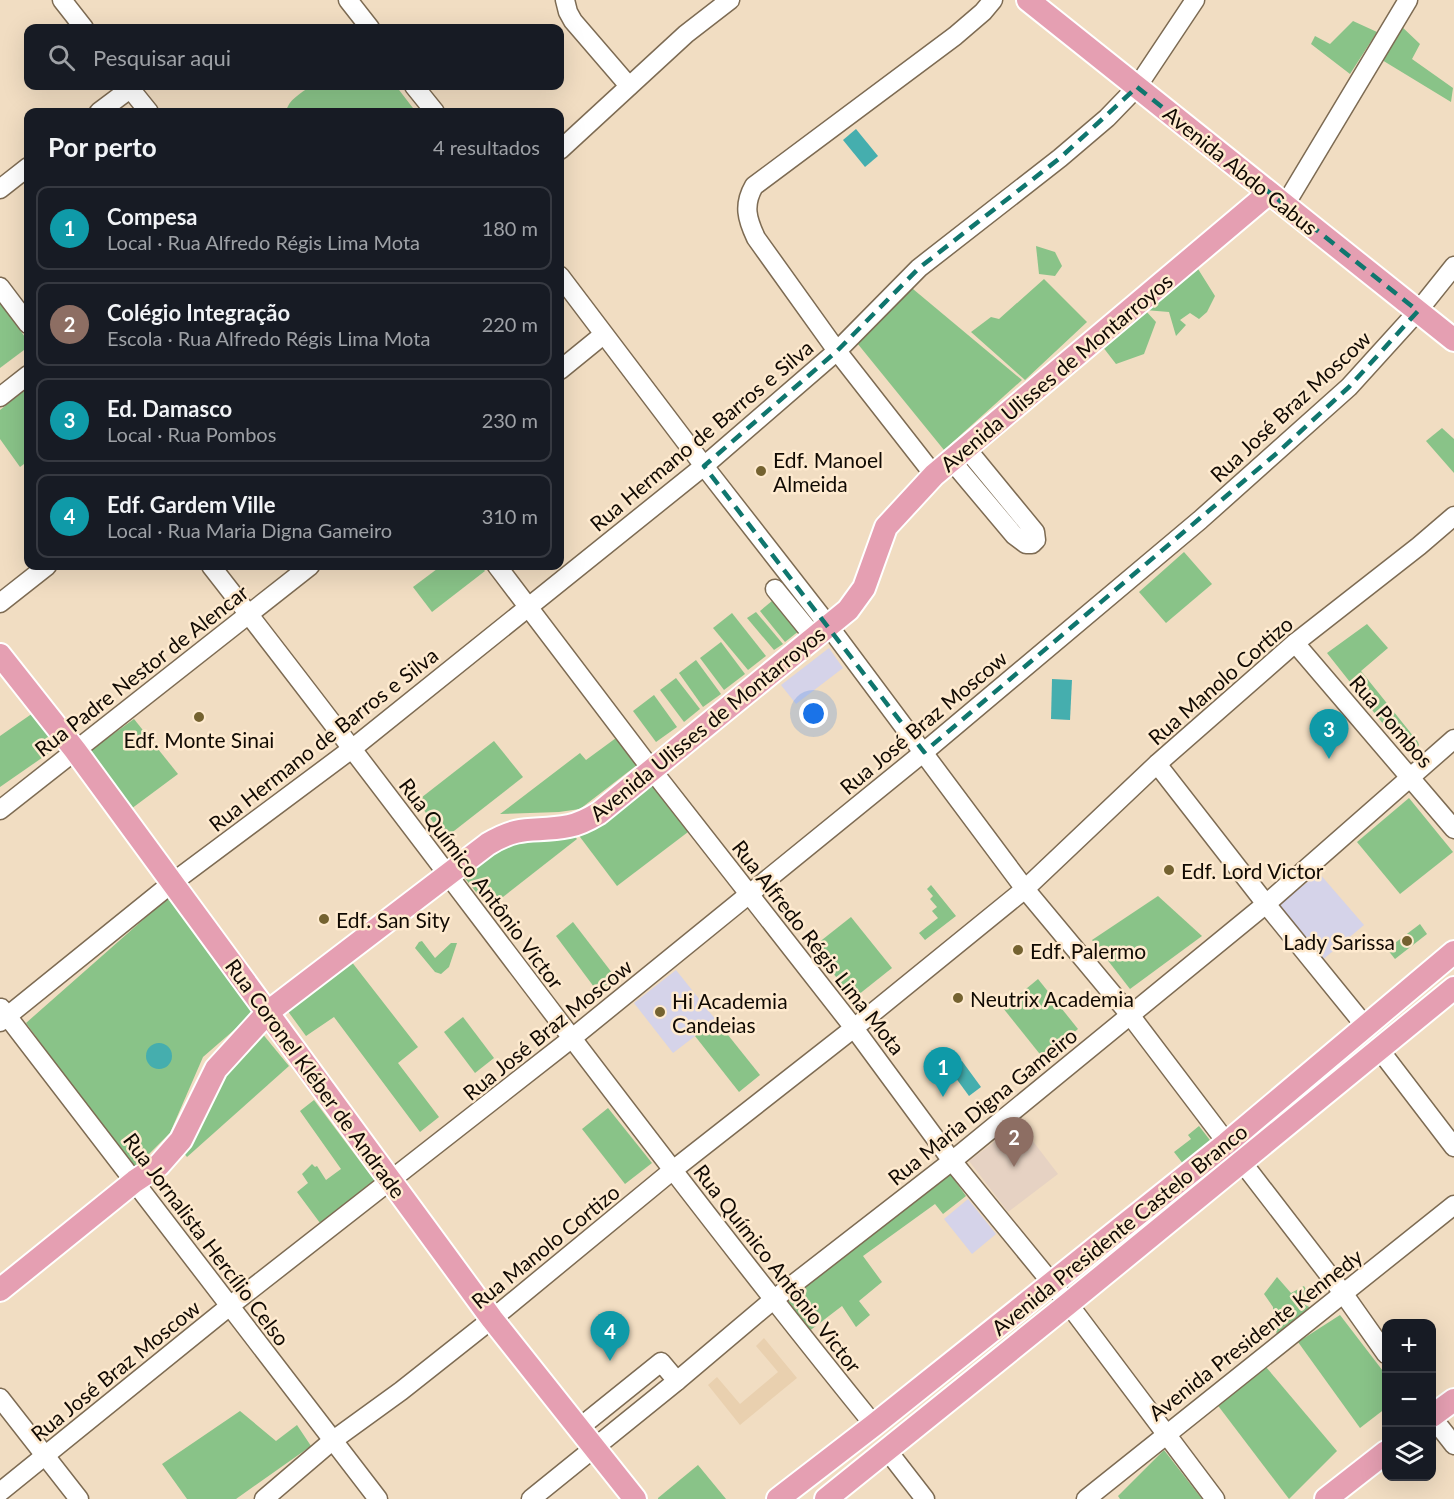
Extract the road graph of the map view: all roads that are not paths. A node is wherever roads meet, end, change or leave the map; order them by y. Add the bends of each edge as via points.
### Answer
1 (62, 0) edge
2 (348, 0) edge
3 (566, 0) edge
4 (730, 0) edge
5 (993, 0) edge
6 (1028, 0) edge
7 (1195, 0) edge
8 (1408, 0) edge
9 (81, 24) edge
10 (367, 24) edge
11 (629, 86) junction
12 (1137, 87) junction
13 (125, 90) edge
14 (131, 90) edge
15 (417, 90) edge
16 (104, 108) edge
17 (146, 108) edge
18 (432, 108) edge
19 (564, 146) edge
20 (24, 170) edge
21 (0, 189) edge
22 (1277, 199) junction
23 (1454, 266) edge
24 (564, 281) edge
25 (0, 287) edge
26 (1418, 311) junction
27 (24, 319) edge
28 (603, 335) junction
29 (1454, 340) edge
30 (837, 351) junction
31 (564, 366) edge
32 (24, 378) edge
33 (0, 397) edge
34 (959, 454) junction
35 (704, 466) junction
36 (934, 475) junction
37 (1454, 516) edge
38 (41, 570) edge
39 (214, 570) edge
40 (305, 570) edge
41 (500, 570) edge
42 (775, 589) dead end
43 (0, 603) edge
44 (529, 607) junction
45 (248, 613) junction
46 (821, 631) junction
47 (1296, 643) junction
48 (0, 655) edge
49 (1454, 739) edge
50 (353, 748) junction
51 (75, 750) junction
52 (924, 752) junction
53 (1157, 764) junction
54 (652, 770) junction
55 (1411, 777) junction
56 (0, 810) edge
57 (1454, 829) edge
58 (448, 875) junction
59 (172, 882) junction
60 (1025, 889) junction
61 (750, 893) junction
62 (1266, 904) junction
63 (1454, 952) edge
64 (1424, 979) junction
65 (1447, 993) edge
66 (268, 1012) junction
67 (2, 1015) edge
68 (1130, 1015) junction
69 (1366, 1027) junction
70 (854, 1028) junction
71 (571, 1039) junction
72 (1379, 1049) junction
73 (1227, 1143) junction
74 (1454, 1147) edge
75 (952, 1161) junction
76 (1242, 1162) junction
77 (673, 1170) junction
78 (391, 1180) junction
79 (135, 1181) junction
80 (1454, 1205) edge
81 (1052, 1283) junction
82 (0, 1290) edge
83 (1343, 1293) junction
84 (773, 1300) junction
85 (1068, 1304) junction
86 (231, 1305) junction
87 (492, 1319) junction
88 (1382, 1348) edge
89 (677, 1382) junction
90 (0, 1398) edge
91 (1454, 1400) edge
92 (1436, 1413) edge
93 (1436, 1423) edge
94 (874, 1425) junction
95 (579, 1428) junction
96 (1165, 1434) junction
97 (332, 1441) junction
98 (1454, 1445) edge
99 (594, 1448) junction
100 (887, 1450) junction
101 (1382, 1455) edge
102 (46, 1457) junction
103 (0, 1492) edge
104 (79, 1499) edge
105 (264, 1499) edge
106 (378, 1499) edge
107 (531, 1499) edge
108 (634, 1499) edge
109 (778, 1499) edge
110 (826, 1499) edge
111 (924, 1499) edge
112 (1086, 1499) edge
113 (1215, 1499) edge
114 (1326, 1499) edge

1 - 9 street
2 - 10 street
3 - 11 street via 573,21
4 - 11 street
5 - 30 street via 955,36 754,186 748,196 747,220 756,238
6 - 12 main road, Avenida Abdo Cabus
7 - 12 street, Rua Hermano de Barros e Silva
8 - 22 street, Avenida Ulisses de Montarroyos
11 - 19 street
12 - 22 main road, Avenida Abdo Cabus
12 - 30 street, Rua Hermano de Barros e Silva via 1068,151 919,268
13 - 16 street
14 - 17 street
15 - 18 street
20 - 21 street
22 - 26 main road, Avenida Abdo Cabus
22 - 34 main road, Avenida Ulisses de Montarroyos
23 - 26 street, Rua José Braz Moscow
24 - 28 street
25 - 27 street
26 - 29 main road, Avenida Abdo Cabus
26 - 52 street, Rua José Braz Moscow via 1349,387 1277,453
28 - 31 street
28 - 35 street
30 - 35 street, Rua Hermano de Barros e Silva
30 - 36 street
32 - 33 street
34 - 34 street via 1035,532 1032,544 1014,535
34 - 36 main road, Avenida Ulisses de Montarroyos
35 - 44 street, Rua Hermano de Barros e Silva
35 - 46 street
36 - 46 main road, Avenida Ulisses de Montarroyos via 886,527 864,588 848,610
37 - 47 street, Rua Manolo Cortizo
38 - 43 street
39 - 45 street, Rua Químico Antônio Victor
40 - 45 street, Rua Padre Nestor de Alencar
41 - 44 street, Rua Alfredo Régis Lima Mota
42 - 46 street
44 - 50 street, Rua Hermano de Barros e Silva
44 - 54 street, Rua Alfredo Régis Lima Mota
45 - 50 street, Rua Químico Antônio Victor
45 - 51 street, Rua Padre Nestor de Alencar
46 - 52 street
46 - 54 main road, Avenida Ulisses de Montarroyos
47 - 53 street, Rua Manolo Cortizo
47 - 55 street, Rua Pombos
48 - 51 main road, Rua Coronel Kléber de Andrade
49 - 55 street, Rua Maria Digna Gameiro
50 - 58 street, Rua Químico Antônio Victor
50 - 59 street, Rua Hermano de Barros e Silva
51 - 56 street, Rua Padre Nestor de Alencar
51 - 59 main road, Rua Coronel Kléber de Andrade
52 - 60 street
52 - 61 street, Rua José Braz Moscow
53 - 60 street, Rua Manolo Cortizo
53 - 62 street
54 - 58 main road, Avenida Ulisses de Montarroyos via 584,822 505,834
54 - 61 street, Rua Alfredo Régis Lima Mota
55 - 57 street, Rua Pombos
55 - 62 street, Rua Maria Digna Gameiro
58 - 66 main road, Avenida Ulisses de Montarroyos
58 - 71 street, Rua Químico Antônio Victor
59 - 66 main road, Rua Coronel Kléber de Andrade
59 - 67 street, Rua Hermano de Barros e Silva
60 - 68 street
60 - 70 street, Rua Manolo Cortizo
61 - 70 street, Rua Alfredo Régis Lima Mota
61 - 71 street, Rua José Braz Moscow
62 - 68 street, Rua Maria Digna Gameiro
62 - 69 street
63 - 64 main road, Avenida Presidente Castelo Branco
64 - 65 main road
64 - 69 main road, Avenida Presidente Castelo Branco
65 - 72 main road, Avenida Presidente Castelo Branco
66 - 78 main road, Rua Coronel Kléber de Andrade
66 - 79 main road, Avenida Ulisses de Montarroyos via 216,1069 180,1140 159,1165
67 - 79 street, Rua Jornalista Hercílio Celso
68 - 73 street
68 - 75 street, Rua Maria Digna Gameiro
69 - 73 main road, Avenida Presidente Castelo Branco
70 - 75 street, Rua Alfredo Régis Lima Mota
70 - 77 street, Rua Manolo Cortizo
71 - 77 street, Rua Químico Antônio Victor
71 - 78 street, Rua José Braz Moscow
72 - 74 street
72 - 76 main road, Avenida Presidente Castelo Branco
73 - 81 main road, Avenida Presidente Castelo Branco
75 - 81 street, Rua Alfredo Régis Lima Mota
75 - 84 street, Rua Maria Digna Gameiro
76 - 83 street
76 - 85 main road, Avenida Presidente Castelo Branco
77 - 84 street, Rua Químico Antônio Victor
77 - 87 street, Rua Manolo Cortizo
78 - 86 street, Rua José Braz Moscow
78 - 87 main road, Rua Coronel Kléber de Andrade
79 - 82 main road, Avenida Ulisses de Montarroyos
79 - 86 street, Rua Jornalista Hercílio Celso
80 - 83 street, Avenida Presidente Kennedy
81 - 85 street, Rua Alfredo Régis Lima Mota
81 - 94 main road, Avenida Presidente Castelo Branco
83 - 88 street
83 - 96 street, Avenida Presidente Kennedy
84 - 89 street, Rua Maria Digna Gameiro
84 - 94 street, Rua Químico Antônio Victor
85 - 96 street, Rua Alfredo Régis Lima Mota
85 - 100 main road, Avenida Presidente Castelo Branco
86 - 97 street, Rua Jornalista Hercílio Celso
86 - 102 street, Rua José Braz Moscow
87 - 95 main road, Rua Coronel Kléber de Andrade
87 - 97 street, Rua Manolo Cortizo
89 - 95 street via 661,1362
89 - 99 street, Rua Maria Digna Gameiro
90 - 102 street
91 - 92 main road
93 - 98 street
94 - 109 main road, Avenida Presidente Castelo Branco
95 - 99 main road, Rua Coronel Kléber de Andrade
96 - 112 street, Avenida Presidente Kennedy
96 - 113 street, Rua Alfredo Régis Lima Mota
97 - 105 street, Rua Manolo Cortizo
97 - 106 street, Rua Jornalista Hercílio Celso
99 - 107 street, Rua Maria Digna Gameiro
99 - 108 main road, Rua Coronel Kléber de Andrade
100 - 110 main road, Avenida Presidente Castelo Branco
100 - 111 street
101 - 114 main road
102 - 103 street, Rua José Braz Moscow
102 - 104 street

